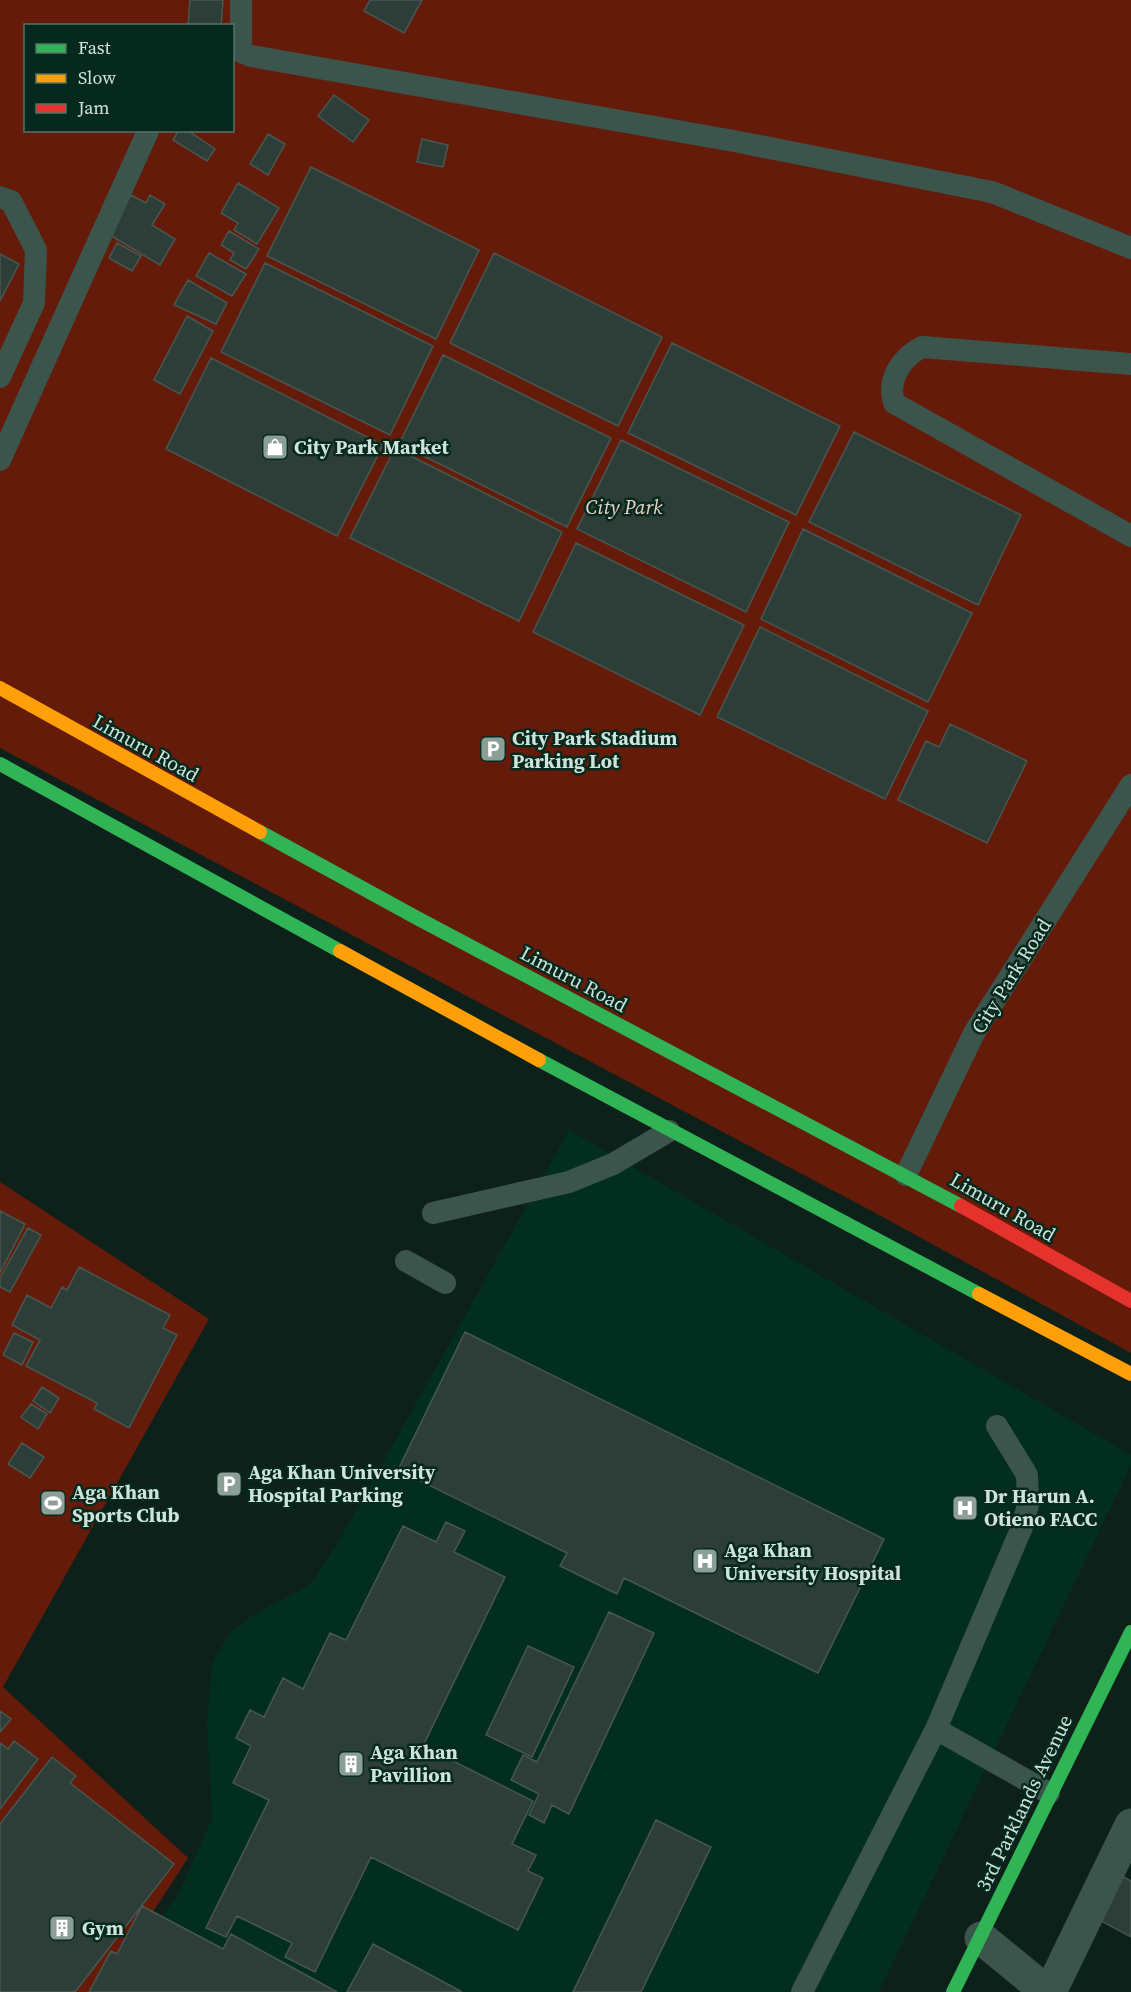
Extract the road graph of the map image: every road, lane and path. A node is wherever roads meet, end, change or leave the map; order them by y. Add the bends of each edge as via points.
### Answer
1 (241, 0) edge
2 (148, 132) edge
3 (0, 196) edge
4 (1131, 248) edge
5 (1131, 364) edge
6 (0, 377) edge
7 (0, 459) edge
8 (1131, 536) edge
9 (0, 688) edge
10 (0, 764) edge
11 (1131, 785) edge
12 (669, 1131) junction
13 (906, 1174) junction
14 (433, 1213) dead end
15 (406, 1261) dead end
16 (445, 1283) dead end
17 (1131, 1301) edge
18 (1131, 1374) edge
19 (997, 1426) dead end
20 (1131, 1632) edge
21 (936, 1729) junction
22 (1049, 1793) junction
23 (1131, 1825) edge
24 (981, 1938) junction
25 (802, 1992) edge
26 (953, 1992) edge
27 (1049, 1992) edge

1 - 4 lane via 239,41 241,52 251,56 711,137 992,192
2 - 7 lane
3 - 6 lane via 11,201 36,250 34,303
5 - 8 lane via 922,347 906,356 892,382 891,396 894,403
9 - 13 main road, Limuru Road via 417,918
10 - 12 main road
11 - 13 lane, City Park Road via 974,1033
12 - 14 lane via 614,1164 569,1182
12 - 18 main road
13 - 17 main road, Limuru Road
15 - 16 lane
19 - 21 lane via 1027,1475 1028,1505
20 - 22 main road, 3rd Parklands Avenue
21 - 22 lane
21 - 25 lane
22 - 24 main road, 3rd Parklands Avenue
23 - 27 street
24 - 26 main road, 3rd Parklands Avenue
24 - 27 street

